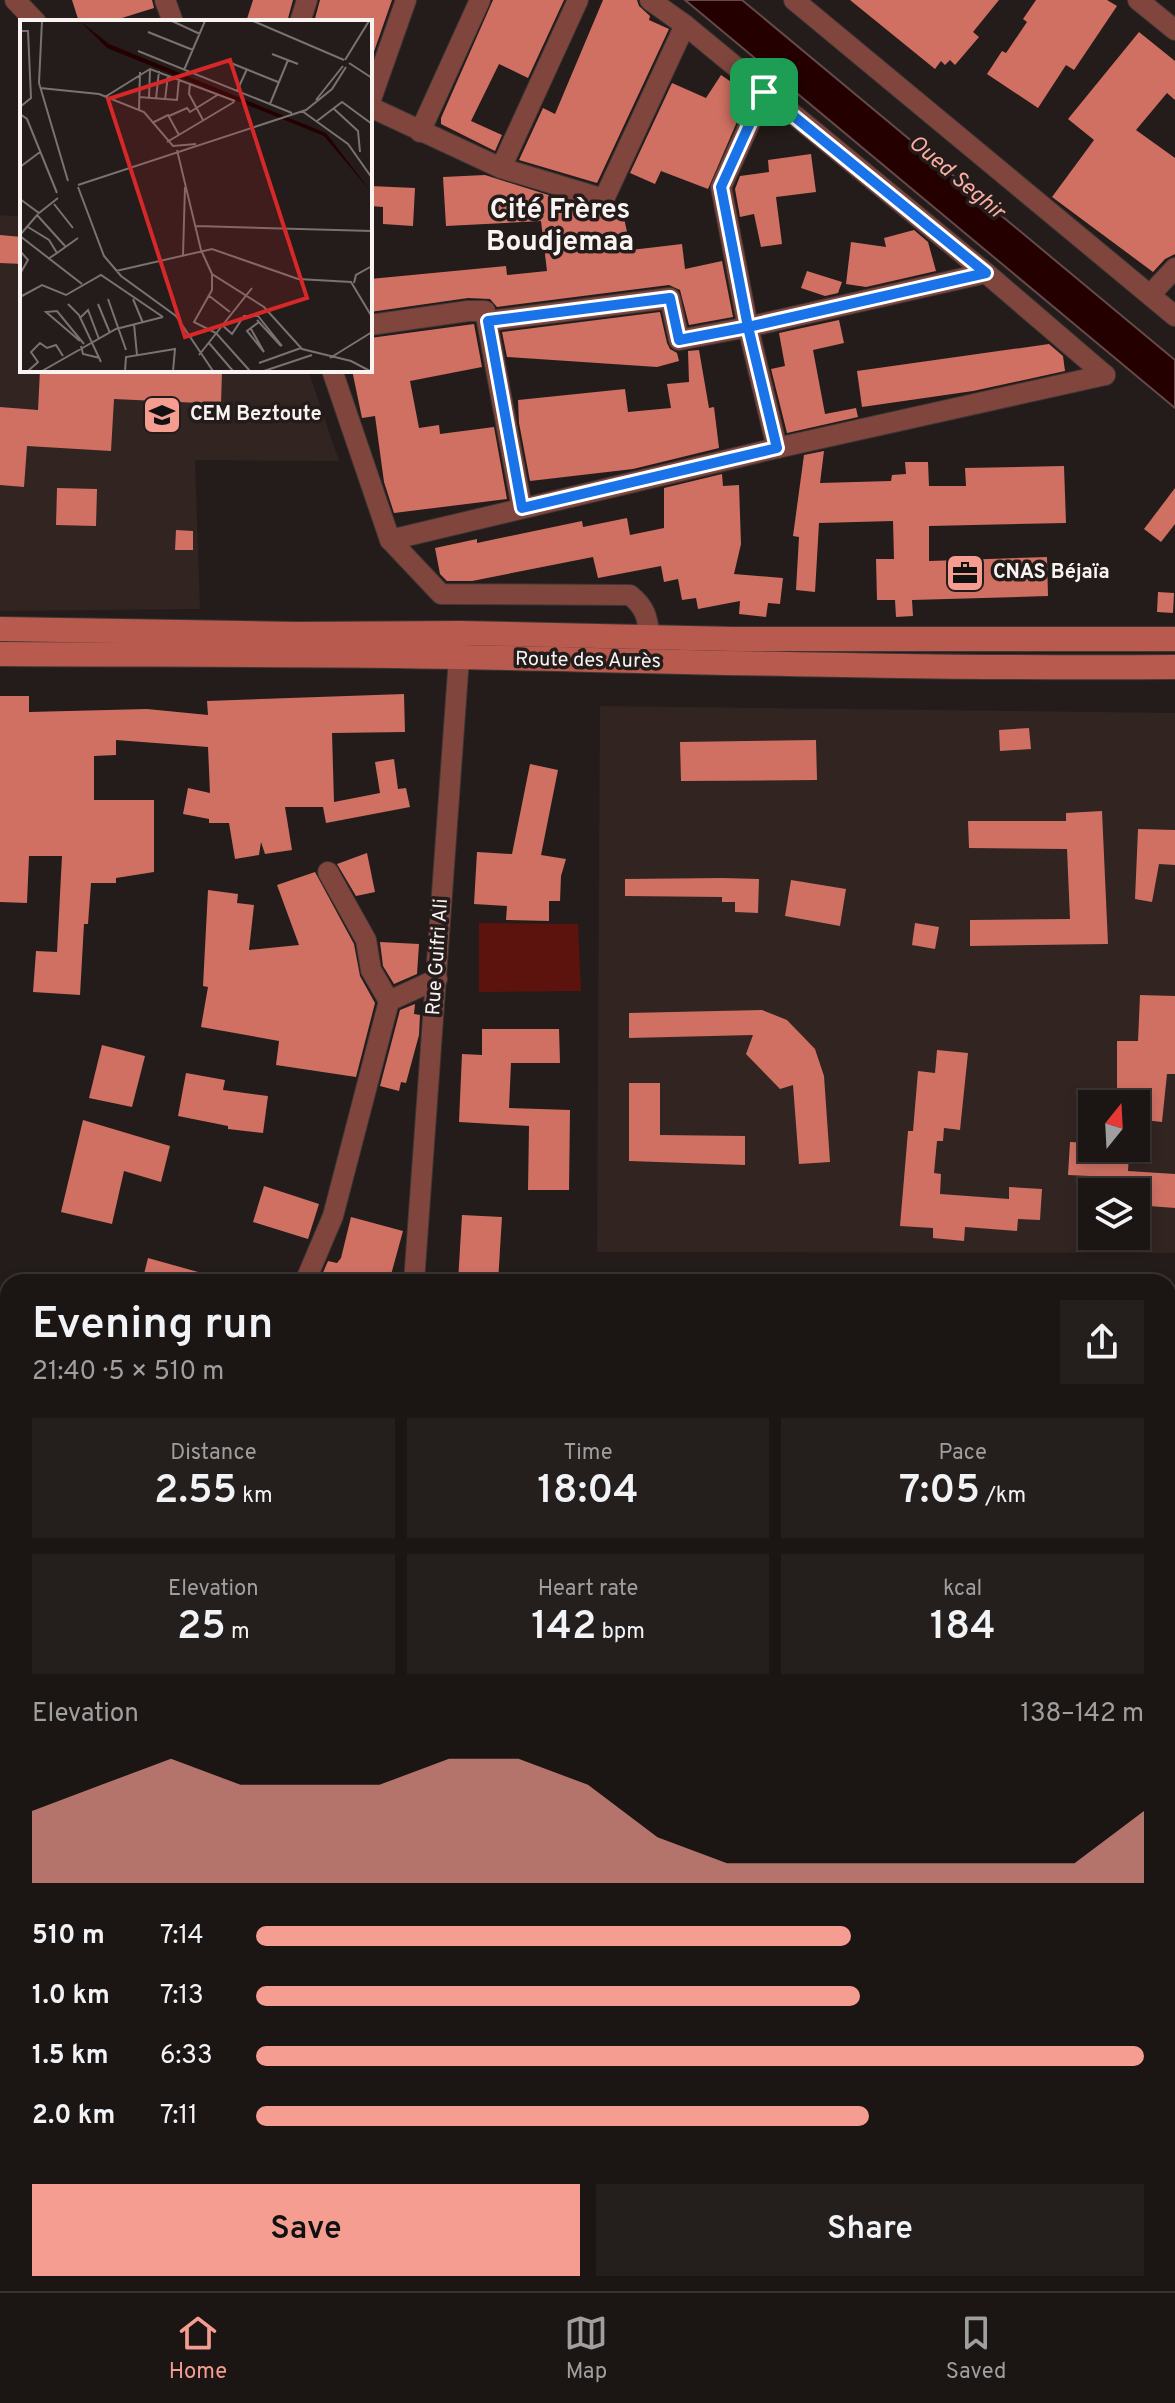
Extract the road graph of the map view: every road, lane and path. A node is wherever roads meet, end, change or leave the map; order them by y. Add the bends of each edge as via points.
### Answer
1 (15, 0) edge
2 (165, 0) edge
3 (307, 0) edge
4 (406, 0) edge
5 (480, 0) edge
6 (578, 0) edge
7 (650, 0) edge
8 (794, 0) edge
9 (1138, 0) edge
10 (34, 20) edge
11 (172, 20) edge
12 (301, 20) edge
13 (685, 25) junction
14 (1175, 30) edge
15 (764, 92) junction
16 (372, 99) edge
17 (372, 106) edge
18 (420, 132) junction
19 (501, 168) junction
20 (1175, 268) edge
21 (986, 273) junction
22 (1150, 295) junction
23 (1175, 316) edge
24 (488, 321) junction
25 (372, 325) edge
26 (748, 327) junction
27 (333, 372) edge
28 (777, 448) junction
29 (522, 508) junction
30 (390, 540) junction
31 (0, 629) edge
32 (650, 637) junction
33 (1175, 639) edge
34 (460, 645) junction
35 (0, 654) edge
36 (1175, 667) edge
37 (328, 872) dead end
38 (437, 979) junction
39 (389, 1001) junction
40 (308, 1274) edge
41 (415, 1274) edge

1 - 10 street
2 - 11 street
3 - 12 street
4 - 16 street
5 - 18 street
6 - 19 street
7 - 13 street
8 - 22 street
9 - 14 street
13 - 15 street
13 - 19 street via 604,199
15 - 21 street
15 - 26 street via 721,187
17 - 18 street
18 - 19 street
20 - 22 street
21 - 26 street
21 - 28 street via 1105,375
22 - 23 street
24 - 25 street via 485,311 468,311
24 - 26 street via 670,298 679,340
24 - 29 street
26 - 28 street
27 - 30 street
28 - 29 street
29 - 30 street
30 - 32 street via 441,594 630,595 643,605
31 - 34 street, Route des Aurès via 297,634
32 - 33 street, Route des Aurès
32 - 34 street, Route des Aurès
34 - 35 street, Route des Aurès
34 - 36 street, Route des Aurès via 741,664
34 - 38 street, Rue Guifri Ali
37 - 39 street via 366,940 371,970
38 - 39 street
38 - 41 street, Rue Guifri Ali
39 - 40 street via 333,1216

